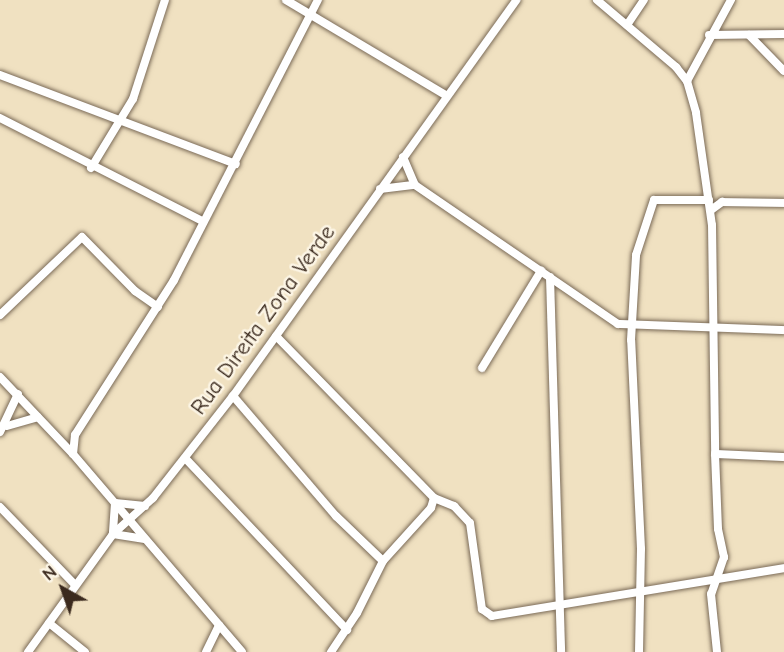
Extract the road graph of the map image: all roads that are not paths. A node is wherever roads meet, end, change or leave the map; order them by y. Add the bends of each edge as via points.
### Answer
1 (165, 0) edge
2 (286, 0) edge
3 (318, 0) edge
4 (516, 0) edge
5 (597, 0) edge
6 (644, 0) edge
7 (731, 0) edge
8 (312, 13) junction
9 (722, 16) junction
10 (627, 25) junction
11 (727, 34) junction
12 (784, 34) edge
13 (749, 35) junction
14 (709, 36) junction
15 (784, 71) edge
16 (0, 75) edge
17 (687, 81) junction
18 (447, 96) junction
19 (122, 119) junction
20 (3, 122) edge
21 (403, 157) junction
22 (236, 164) junction
23 (91, 168) junction
24 (415, 185) junction
25 (706, 187) junction
26 (380, 189) junction
27 (722, 202) junction
28 (784, 203) edge
29 (710, 205) junction
30 (202, 221) junction
31 (541, 271) junction
32 (550, 277) junction
33 (158, 307) junction
34 (0, 315) edge
35 (618, 324) junction
36 (632, 326) junction
37 (712, 328) junction
38 (784, 330) edge
39 (276, 337) junction
40 (631, 340) junction
41 (482, 368) dead end
42 (0, 377) edge
43 (18, 394) junction
44 (233, 396) junction
45 (38, 417) junction
46 (3, 429) edge
47 (75, 435) junction
48 (59, 438) junction
49 (73, 454) junction
50 (715, 454) junction
51 (784, 457) edge
52 (186, 459) junction
53 (433, 498) junction
54 (115, 503) junction
55 (145, 506) junction
56 (0, 508) edge
57 (129, 520) junction
58 (113, 534) junction
59 (145, 539) junction
60 (383, 561) junction
61 (784, 568) edge
62 (718, 577) junction
63 (702, 580) junction
64 (75, 585) junction
65 (637, 591) junction
66 (711, 594) junction
67 (559, 604) junction
68 (49, 623) junction
69 (219, 625) junction
70 (347, 630) junction
71 (28, 652) edge
72 (85, 652) edge
73 (206, 652) edge
74 (242, 652) edge
75 (331, 652) edge
76 (561, 652) edge
77 (639, 652) edge
78 (717, 652) edge

1 - 19 street via 149,60
2 - 8 street
3 - 8 street
4 - 18 street, Rua Direita Zona Verde
5 - 10 street
6 - 10 street
7 - 9 street
8 - 18 street
8 - 22 street
9 - 11 street
9 - 14 street
10 - 17 street
11 - 13 street
11 - 14 street
12 - 13 street
13 - 15 street
14 - 17 street
16 - 19 street
17 - 25 street
18 - 21 street, Rua Direita Zona Verde
19 - 22 street
19 - 23 street
20 - 23 street
21 - 24 street
21 - 26 street, Rua Direita Zona Verde
22 - 30 street
23 - 30 street
24 - 26 street
24 - 31 street
25 - 27 street
25 - 29 street
26 - 39 street, Rua Direita Zona Verde
27 - 28 street
27 - 29 street
29 - 36 street via 654,200 636,255
29 - 37 street
30 - 33 street
31 - 32 street
31 - 41 street
32 - 35 street
32 - 67 street
33 - 34 street via 135,291 82,237
33 - 47 street
35 - 36 street
35 - 40 street
36 - 37 street
36 - 40 street
37 - 38 street
37 - 50 street
39 - 44 street, Rua Direita Zona Verde
39 - 53 street
40 - 65 street via 641,549
42 - 43 street
43 - 45 street
43 - 46 street
44 - 52 street, Rua Direita Zona Verde
44 - 60 street via 336,516
45 - 46 street
45 - 48 street
47 - 48 street
47 - 49 street
48 - 49 street
49 - 54 street
50 - 51 street
50 - 62 street via 718,529 724,557
52 - 55 street, Rua Direita Zona Verde
52 - 70 street
53 - 60 street via 431,508
53 - 67 street via 454,506 470,523 484,612 492,616
54 - 55 street
54 - 57 street
54 - 58 street
55 - 57 street, Rua Direita Zona Verde
56 - 64 street
57 - 58 street, Rua Direita Zona Verde
57 - 59 street
58 - 59 street
58 - 64 street, Rua Direita Zona Verde
59 - 69 street
60 - 70 street
61 - 62 street
62 - 63 street
62 - 66 street
63 - 65 street
63 - 66 street
64 - 68 street, Rua Direita Zona Verde
65 - 67 street
65 - 77 street
66 - 78 street
67 - 76 street
68 - 71 street, Rua Direita Zona Verde
68 - 72 street
69 - 73 street
69 - 74 street
70 - 75 street

